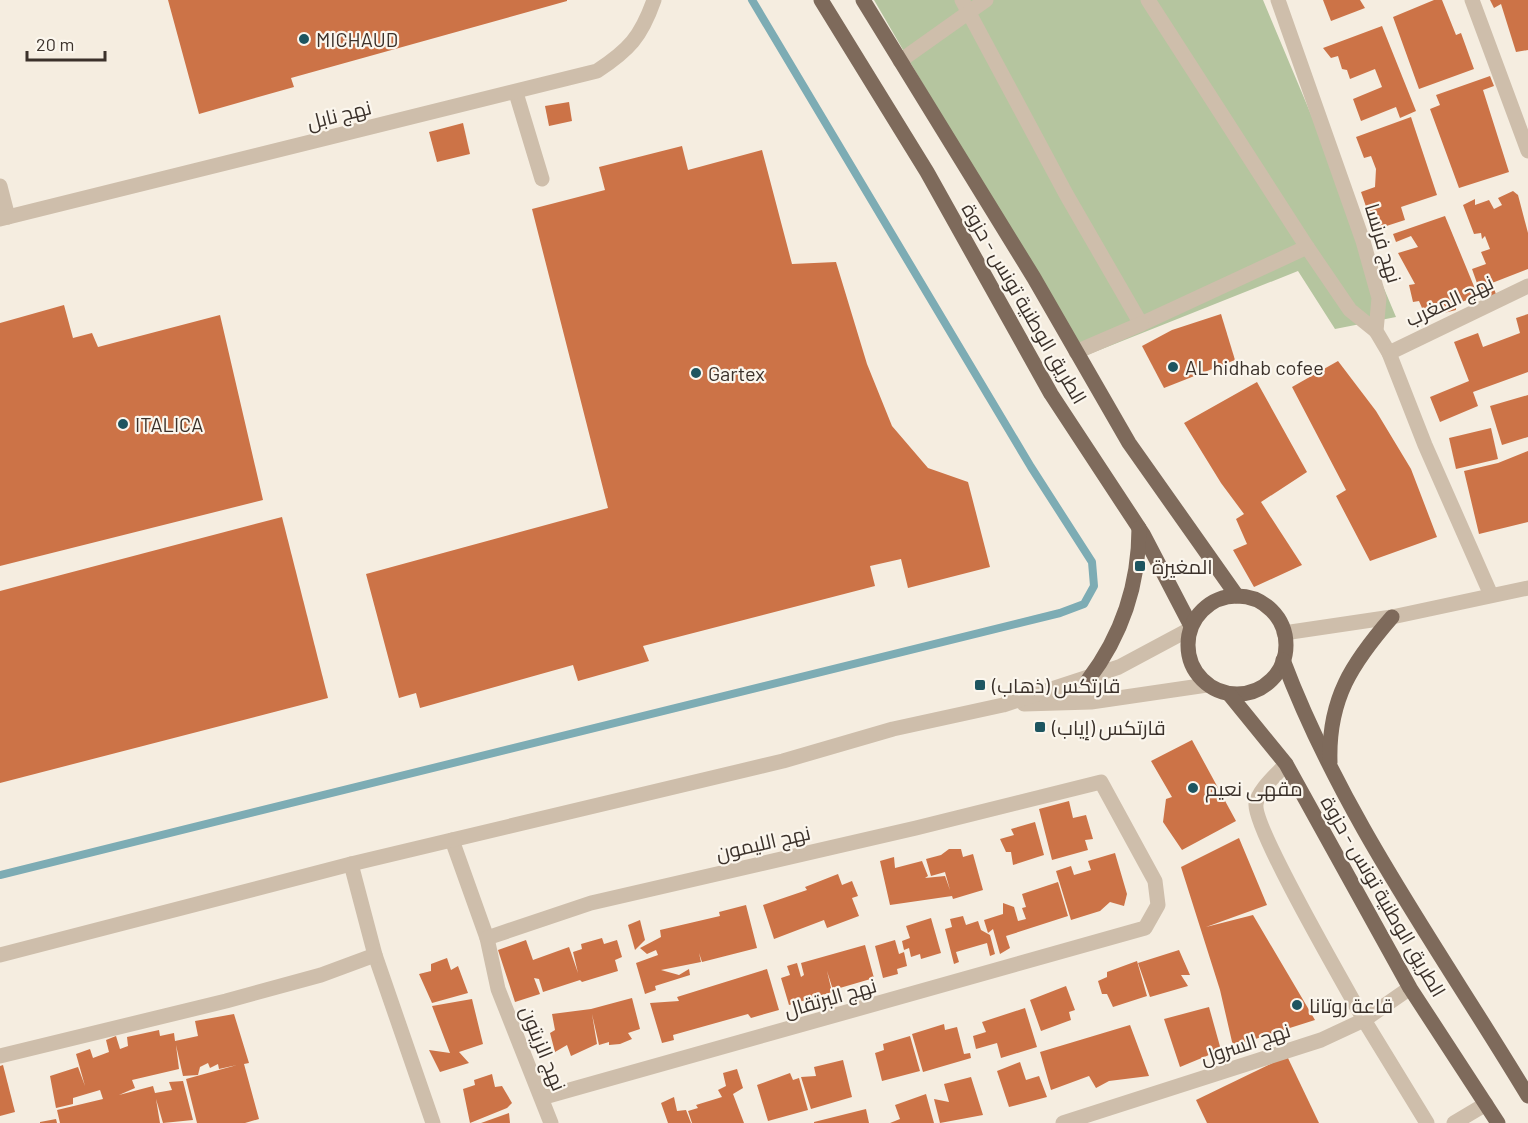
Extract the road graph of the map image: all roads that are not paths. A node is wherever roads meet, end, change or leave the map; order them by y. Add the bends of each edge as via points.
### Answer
1 (654, 0) edge
2 (821, 0) edge
3 (863, 0) edge
4 (986, 0) edge
5 (1148, 0) edge
6 (1278, 0) edge
7 (1472, 0) edge
8 (965, 6) edge
9 (900, 61) junction
10 (516, 93) junction
11 (1528, 151) edge
12 (542, 179) dead end
13 (0, 186) edge
14 (4, 218) edge
15 (1307, 247) junction
16 (1528, 286) edge
17 (1141, 324) junction
18 (1376, 331) junction
19 (1076, 352) junction
20 (1389, 353) junction
21 (1139, 528) junction
22 (1528, 588) edge
23 (1491, 595) junction
24 (1237, 596) junction
25 (1392, 617) junction
26 (1191, 628) junction
27 (1284, 633) junction
28 (1283, 660) junction
29 (1088, 680) junction
30 (1208, 685) junction
31 (1229, 694) junction
32 (1003, 705) junction
33 (1286, 764) junction
34 (1330, 765) junction
35 (1101, 782) joint
36 (452, 840) junction
37 (351, 864) junction
38 (487, 938) junction
39 (0, 955) edge
40 (375, 955) junction
41 (1410, 988) junction
42 (1364, 1020) junction
43 (0, 1056) edge
44 (1528, 1096) edge
45 (542, 1098) junction
46 (1486, 1104) junction
47 (433, 1123) edge
48 (550, 1123) edge
49 (1063, 1123) edge
50 (1427, 1123) edge
51 (1455, 1123) edge
52 (1498, 1123) edge

1 - 10 street, نهج نابل via 641,33 624,53 597,71
2 - 21 main road, الطريق الوطنية تونس - حزوة via 927,172 1051,394
3 - 9 main road, الطريق الوطنية تونس - حزوة
4 - 8 street
5 - 15 street
6 - 18 street, نهج فرنسا via 1363,241 1379,298
7 - 11 street
8 - 9 street
8 - 17 street
9 - 19 main road, الطريق الوطنية تونس - حزوة
10 - 12 street
10 - 14 street, نهج نابل
13 - 14 street
15 - 17 street
15 - 18 street via 1350,310
16 - 20 street, نهج المغرب
17 - 19 street
18 - 20 street
19 - 24 main road, الطريق الوطنية تونس - حزوة via 1129,443
20 - 23 street
21 - 26 main road, الطريق الوطنية تونس - حزوة
21 - 29 main road via 1132,591 1119,629
22 - 23 street
23 - 25 street
24 - 26 main road via 1209,604
24 - 27 main road via 1253,598 1267,606
25 - 27 street
25 - 34 main road via 1345,681 1332,720
26 - 29 street via 1151,652
26 - 30 main road via 1188,654 1192,666
27 - 28 main road
28 - 31 main road via 1277,673 1262,687
28 - 34 main road, الطريق الوطنية تونس - حزوة via 1302,710
29 - 32 street
30 - 31 main road
30 - 32 street via 1091,702
31 - 33 main road, الطريق الوطنية تونس - حزوة
32 - 36 street
33 - 41 main road, الطريق الوطنية تونس - حزوة
33 - 42 street via 1261,794 1256,804 1258,813 1271,847
34 - 44 main road, الطريق الوطنية تونس - حزوة via 1382,864
35 - 38 street, نهج الليمون via 591,903
35 - 45 street, نهج البرتقال via 1155,881 1158,905 1145,928
36 - 37 street
36 - 38 street
37 - 39 street
37 - 40 street
38 - 45 street, نهج الزيتون via 498,989
40 - 43 street via 321,975 237,998
40 - 47 street
41 - 42 street, نهج السرول
41 - 46 main road, الطريق الوطنية تونس - حزوة
42 - 49 street, نهج السرول via 1321,1040
42 - 50 street
45 - 48 street, نهج الزيتون
46 - 51 street
46 - 52 main road, الطريق الوطنية تونس - حزوة

